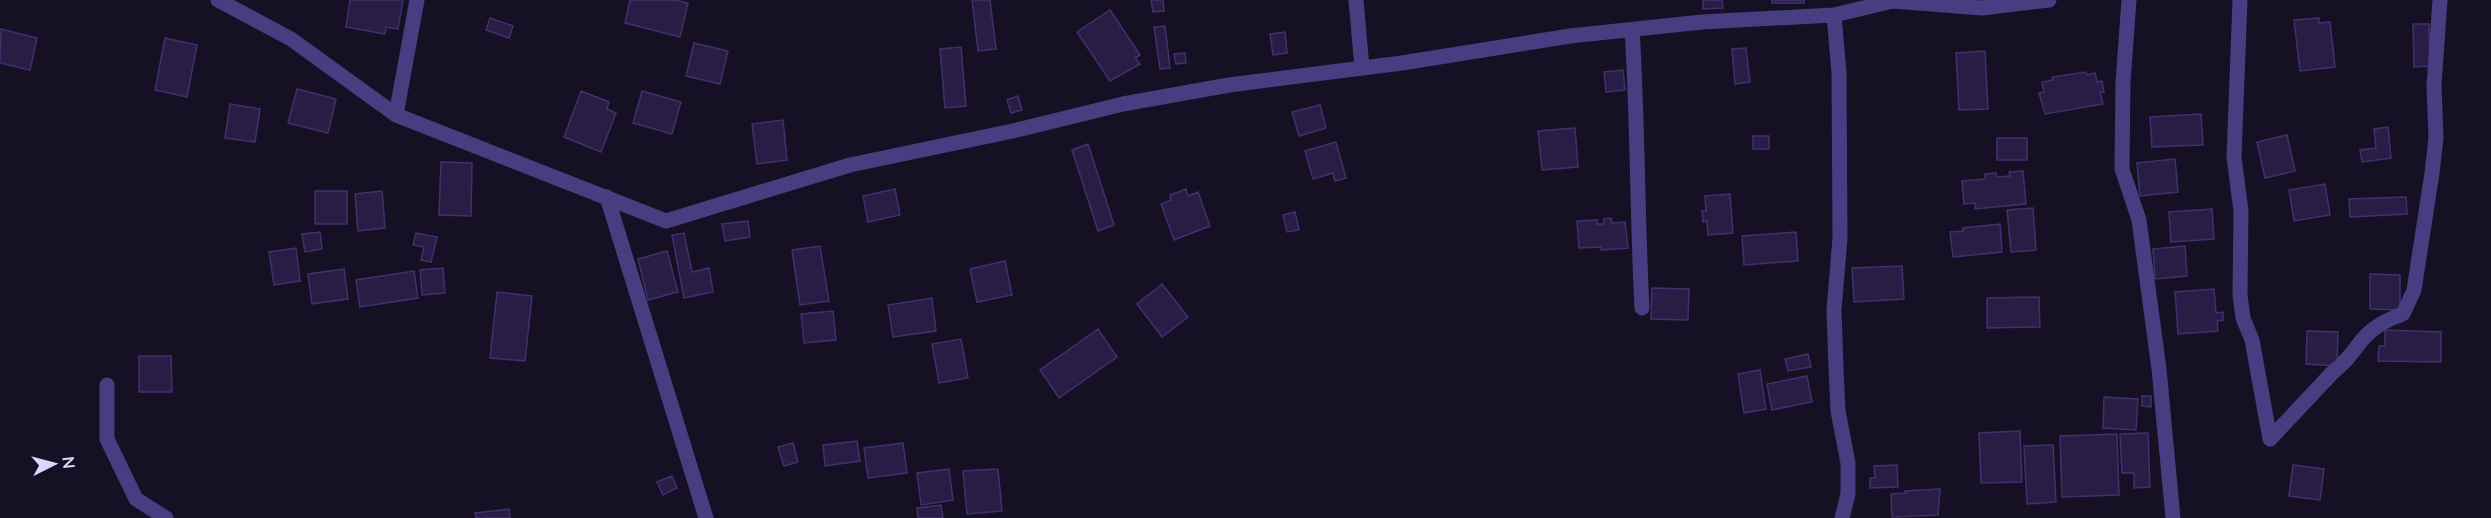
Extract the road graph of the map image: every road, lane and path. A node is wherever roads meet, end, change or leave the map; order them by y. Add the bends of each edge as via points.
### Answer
1 (219, 0) edge
2 (417, 0) edge
3 (1356, 0) edge
4 (2049, 0) edge
5 (2129, 0) edge
6 (2240, 0) edge
7 (2440, 0) edge
8 (1894, 1) edge
9 (1834, 15) junction
10 (1632, 30) junction
11 (1362, 68) junction
12 (396, 115) junction
13 (607, 197) junction
14 (1642, 308) dead end
15 (107, 385) dead end
16 (166, 518) edge
17 (706, 518) edge
18 (1842, 518) edge
19 (2173, 518) edge

1 - 12 street via 291,39
2 - 12 street
3 - 11 street
4 - 8 street via 1982,8
5 - 19 street via 2122,169 2139,220
6 - 7 street via 2234,157 2241,211 2240,296 2270,439 2364,338 2388,319 2403,314 2414,291 2436,138 2434,85
8 - 9 street
9 - 10 street
9 - 18 street via 1839,73 1840,238 1834,310 1838,411 1848,462 1848,494
10 - 11 street
10 - 14 street
11 - 13 street via 1123,104 850,165 666,221
12 - 13 street
13 - 17 street
15 - 16 street via 107,439 136,499

